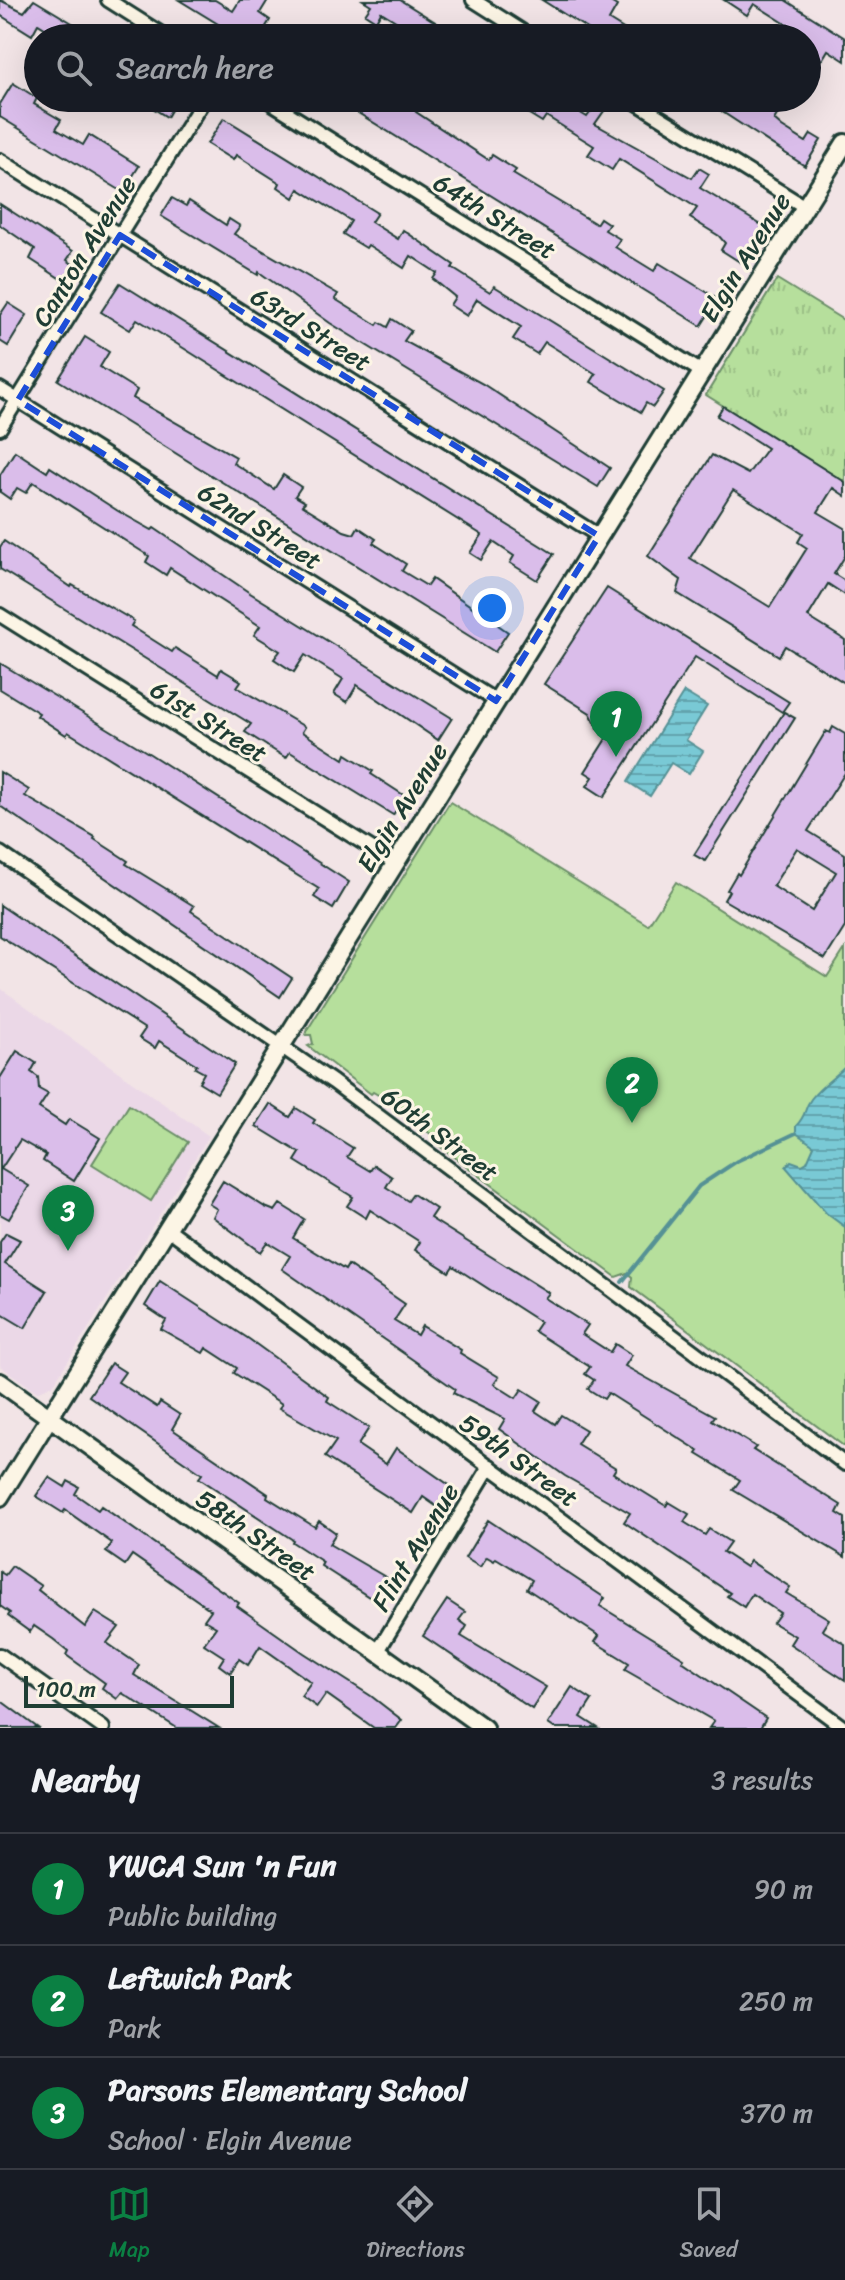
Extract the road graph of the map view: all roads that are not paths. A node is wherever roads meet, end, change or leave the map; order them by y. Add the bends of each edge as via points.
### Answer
1 (108, 0) edge
2 (473, 0) edge
3 (146, 24) edge
4 (511, 24) edge
5 (196, 112) edge
6 (286, 112) edge
7 (652, 112) edge
8 (845, 143) edge
9 (0, 160) edge
10 (805, 207) junction
11 (120, 235) junction
12 (702, 372) junction
13 (0, 389) edge
14 (18, 400) junction
15 (0, 428) edge
16 (599, 536) junction
17 (0, 615) edge
18 (496, 701) junction
19 (0, 853) edge
20 (395, 863) junction
21 (282, 1045) junction
22 (167, 1228) junction
23 (0, 1382) edge
24 (50, 1417) junction
25 (845, 1464) edge
26 (490, 1466) junction
27 (0, 1497) edge
28 (378, 1651) junction
29 (0, 1655) edge
30 (844, 1727) edge
31 (103, 1728) edge
32 (484, 1728) edge

1 - 3 street
2 - 4 street
5 - 11 street, Canton Avenue
6 - 12 street, 64th Street
7 - 10 street
8 - 10 street, Elgin Avenue
9 - 11 street, 63rd Street
10 - 12 street, Elgin Avenue
11 - 14 street, Canton Avenue
11 - 16 street, 63rd Street
12 - 16 street, Elgin Avenue
13 - 14 street, 62nd Street
14 - 15 street, Canton Avenue
14 - 18 street, 62nd Street
16 - 18 street, Elgin Avenue
17 - 20 street, 61st Street
18 - 20 street, Elgin Avenue
19 - 21 street, 60th Street
20 - 21 street, Elgin Avenue
21 - 22 street, Elgin Avenue
21 - 25 street, 60th Street
22 - 24 street, Elgin Avenue
22 - 26 street, 59th Street
23 - 24 street, 58th Street
24 - 27 street, Elgin Avenue
24 - 28 street, 58th Street
26 - 28 street, Flint Avenue
26 - 30 street, 59th Street
28 - 32 street, 58th Street
29 - 31 street

